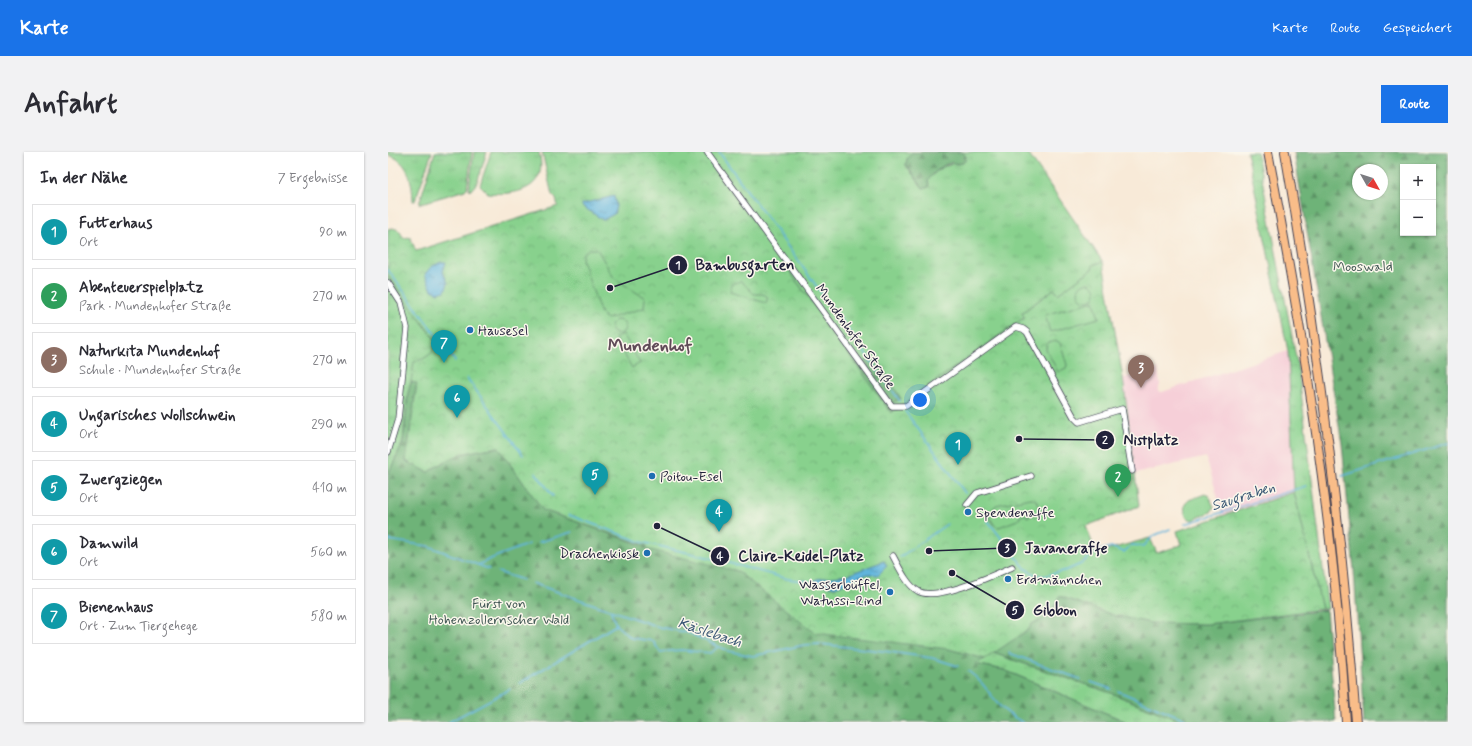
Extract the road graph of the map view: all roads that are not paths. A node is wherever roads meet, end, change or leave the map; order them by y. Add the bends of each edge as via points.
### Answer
1 (707, 152) edge
2 (1268, 152) edge
3 (1285, 152) edge
4 (388, 283) edge
5 (388, 452) edge
6 (1132, 471) dead end
7 (1031, 476) dead end
8 (967, 504) dead end
9 (893, 556) dead end
10 (1012, 567) dead end
11 (1346, 722) edge
12 (1356, 722) edge

1 - 6 street, Mundenhofer Straße via 892,406 906,406 995,342 1019,328 1027,332 1079,422 1122,409
2 - 11 highway via 1308,377 1336,598
3 - 12 highway via 1320,372 1347,604
4 - 5 street via 401,303 407,328 398,419
7 - 8 street via 977,493
9 - 10 street via 914,588 924,594 971,584

